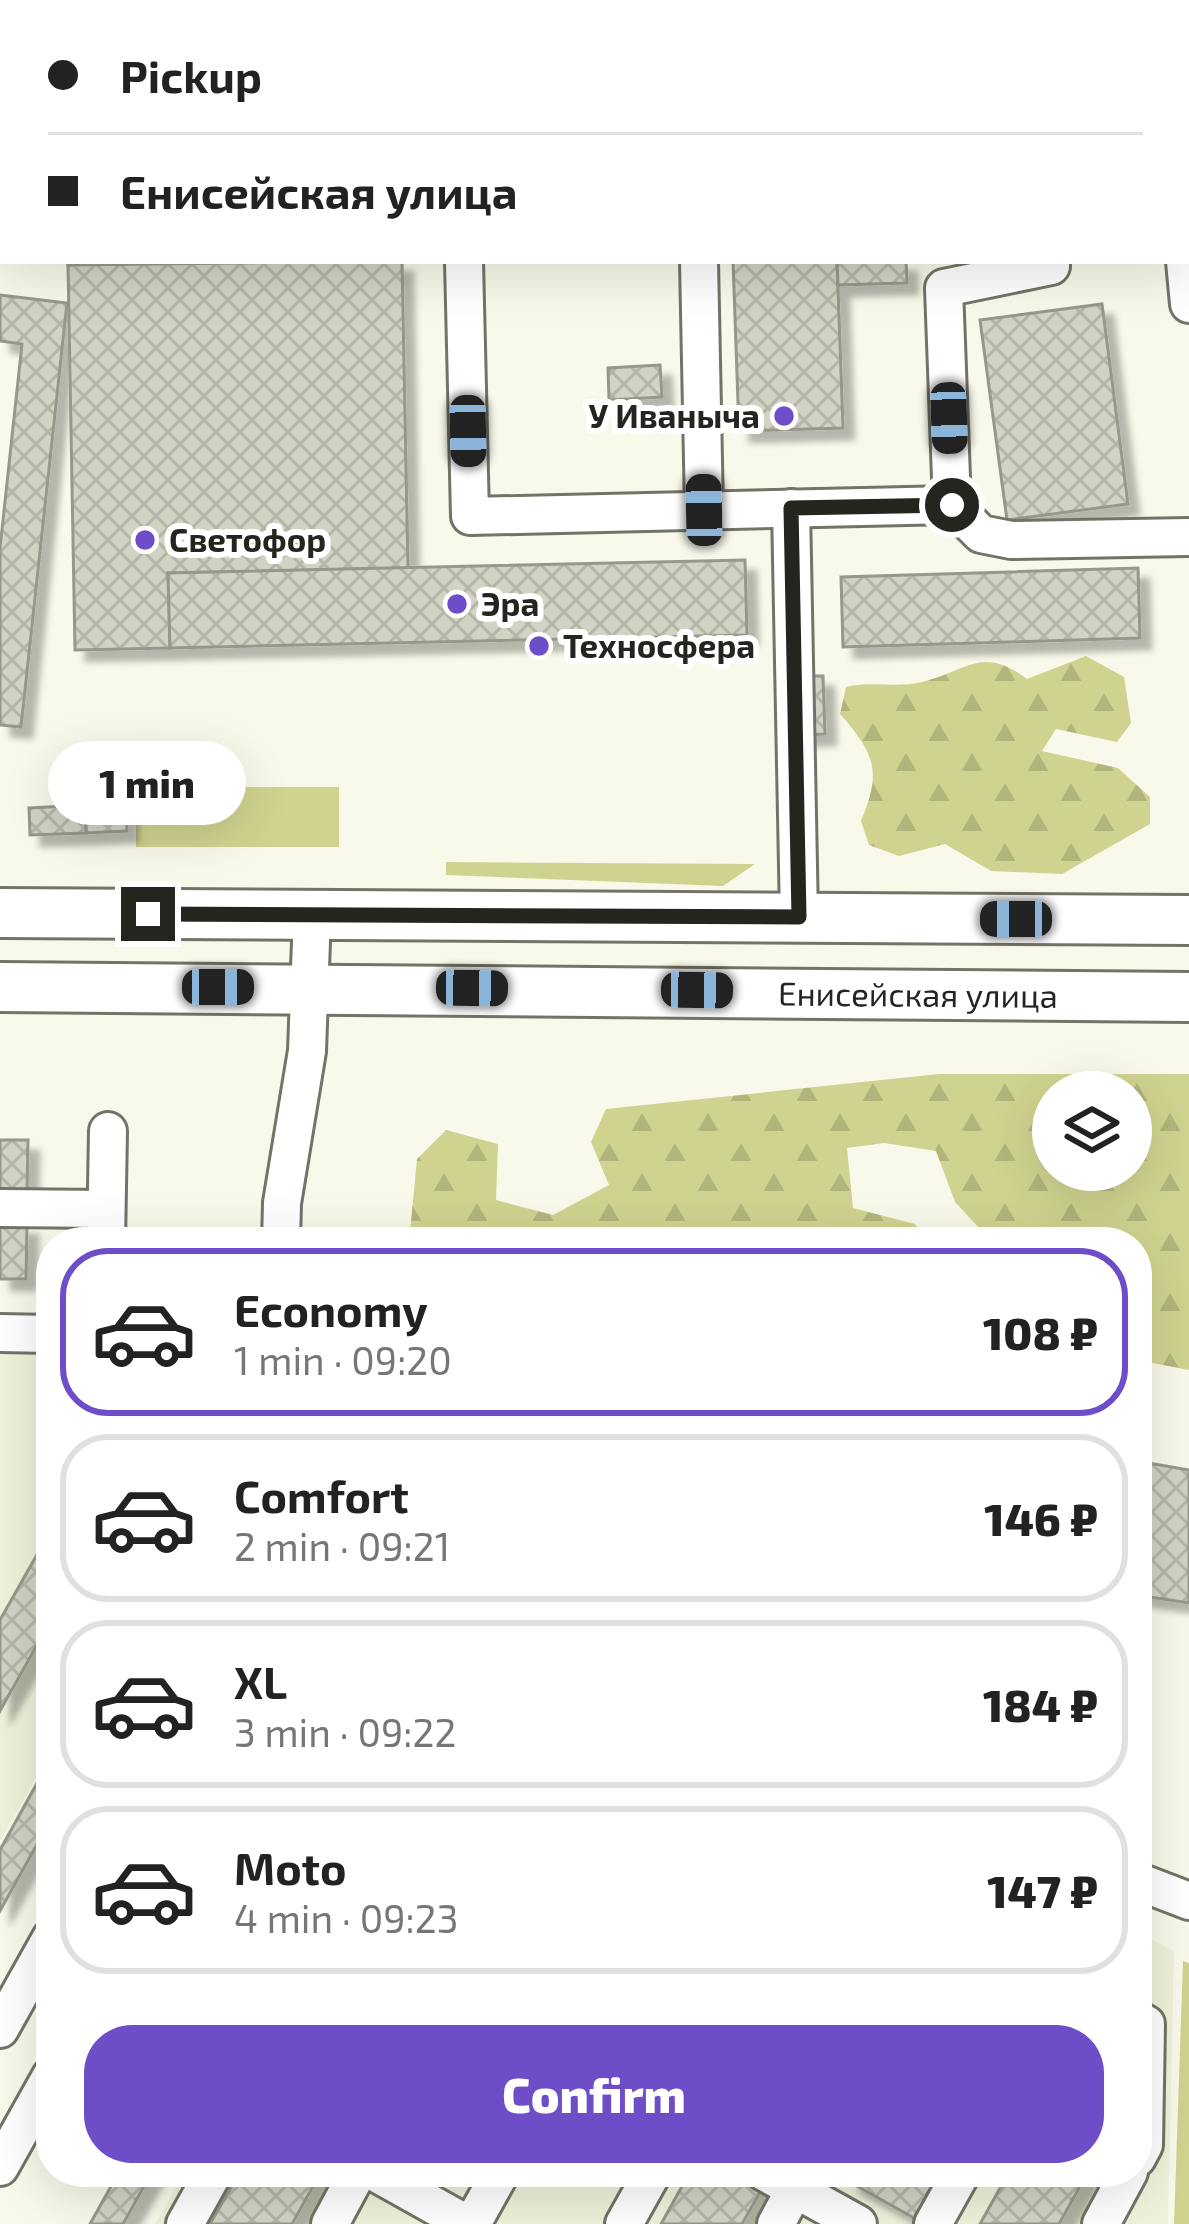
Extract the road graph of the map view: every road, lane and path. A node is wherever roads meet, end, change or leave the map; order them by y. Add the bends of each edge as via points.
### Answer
1 (464, 264) edge
2 (699, 264) edge
3 (1185, 264) edge
4 (1051, 266) dead end
5 (1189, 304) edge
6 (952, 505) junction
7 (791, 508) junction
8 (704, 510) junction
9 (1189, 537) edge
10 (0, 914) edge
11 (312, 914) junction
12 (799, 917) junction
13 (1189, 920) edge
14 (311, 987) junction
15 (0, 988) edge
16 (1189, 997) edge
17 (108, 1131) dead end
18 (0, 1208) edge
19 (106, 1226) edge
20 (281, 1227) edge
21 (0, 1333) edge
22 (36, 1334) edge
23 (1152, 1886) edge
24 (1189, 1900) edge
25 (36, 1965) edge
26 (0, 2029) edge
27 (36, 2103) edge
28 (0, 2167) edge
29 (206, 2187) edge
30 (350, 2187) edge
31 (402, 2187) edge
32 (492, 2187) edge
33 (645, 2187) edge
34 (786, 2187) edge
35 (802, 2187) edge
36 (954, 2187) edge
37 (1121, 2187) edge
38 (185, 2224) edge
39 (330, 2224) edge
40 (470, 2224) edge
41 (624, 2224) edge
42 (776, 2224) edge
43 (858, 2224) edge
44 (933, 2224) edge
45 (1101, 2224) edge

1 - 8 street via 470,515
2 - 8 street
3 - 5 street
4 - 6 street via 944,287
6 - 7 street
6 - 9 street via 981,534 1011,540
7 - 8 street
7 - 12 street
10 - 11 main road
11 - 12 main road
11 - 14 street
12 - 13 main road
14 - 15 main road, Енисейская улица
14 - 16 main road, Енисейская улица
14 - 20 street
17 - 19 street
18 - 19 street
21 - 22 street
23 - 24 street
25 - 26 street
27 - 28 street
29 - 38 street
30 - 39 street
31 - 40 street
32 - 40 street
33 - 41 street
34 - 42 street
35 - 43 street
36 - 44 street
37 - 45 street

